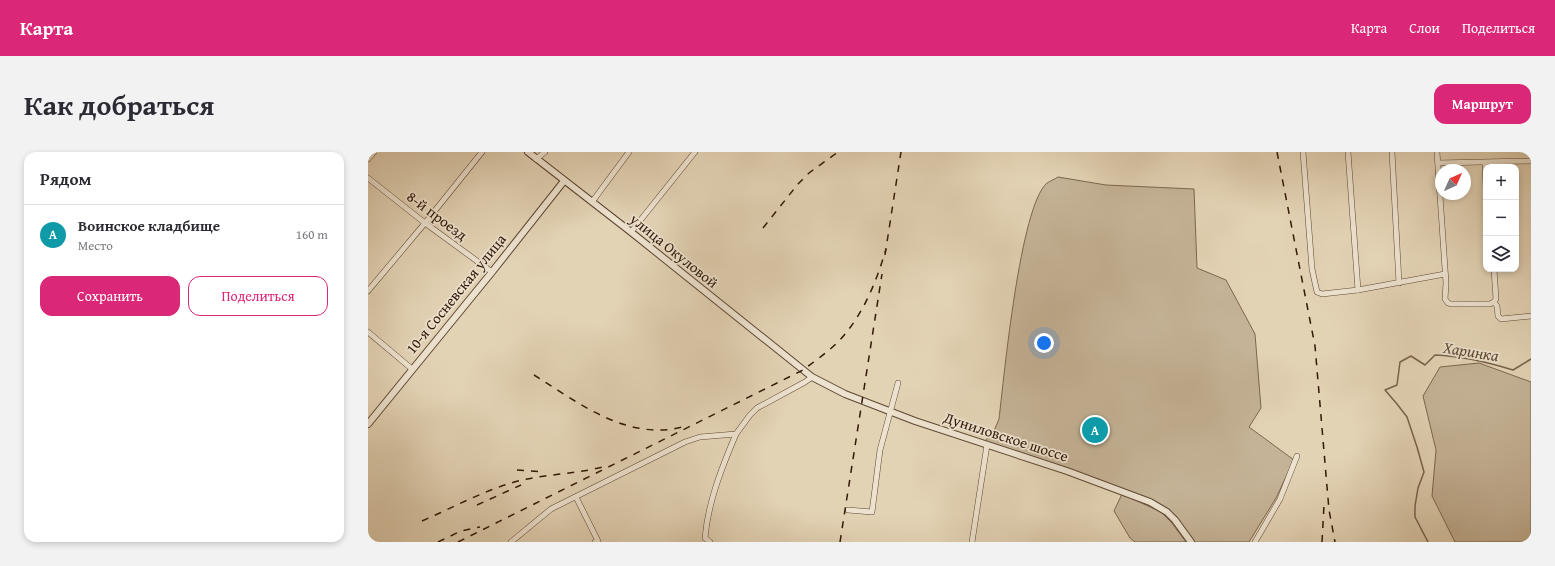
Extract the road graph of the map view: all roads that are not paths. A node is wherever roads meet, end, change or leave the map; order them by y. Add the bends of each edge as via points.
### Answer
1 (374, 152) edge
2 (482, 152) edge
3 (528, 152) edge
4 (544, 152) edge
5 (629, 152) edge
6 (695, 152) edge
7 (1303, 152) edge
8 (1348, 152) edge
9 (1392, 152) edge
10 (1437, 152) edge
11 (536, 158) junction
12 (368, 159) edge
13 (1531, 161) edge
14 (1438, 163) junction
15 (1485, 163) joint
16 (368, 178) edge
17 (564, 181) junction
18 (592, 202) junction
19 (425, 223) junction
20 (631, 232) junction
21 (492, 272) junction
22 (1494, 272) edge
23 (1445, 274) junction
24 (1399, 283) junction
25 (1358, 290) junction
26 (368, 291) edge
27 (1494, 302) junction
28 (1531, 316) edge
29 (368, 332) edge
30 (412, 369) junction
31 (803, 370) joint
32 (812, 377) junction
33 (898, 383) dead end
34 (891, 412) junction
35 (368, 424) edge
36 (736, 434) junction
37 (987, 445) junction
38 (1297, 456) dead end
39 (576, 497) junction
40 (848, 510) dead end
41 (513, 540) edge
42 (705, 540) edge
43 (597, 542) edge
44 (710, 542) edge
45 (972, 542) edge
46 (1191, 542) edge
47 (1255, 542) edge

1 - 12 street
2 - 19 street
3 - 11 street, улица Окуловой
4 - 11 street
5 - 18 street
6 - 20 street
7 - 25 street via 1312,269 1317,292 1322,294
8 - 25 street
9 - 24 street
10 - 14 street
11 - 17 street, улица Окуловой
13 - 15 street
14 - 15 street
14 - 23 street
16 - 19 street, 8-й проезд
17 - 18 street, улица Окуловой
17 - 21 street, 10-я Сосневская улица
18 - 20 street, улица Окуловой
19 - 21 street, 8-й проезд
19 - 26 street
20 - 31 street, улица Окуловой
21 - 30 street, 10-я Сосневская улица
22 - 27 street
23 - 24 street
23 - 27 street via 1445,296 1448,303
24 - 25 street
27 - 28 street via 1501,319
29 - 30 street
30 - 35 street, 10-я Сосневская улица
31 - 32 street, Дуниловское шоссе
32 - 34 street, Дуниловское шоссе via 845,394
32 - 36 street via 757,408
33 - 34 street
34 - 37 street, Дуниловское шоссе
34 - 40 street via 880,450 872,512
36 - 39 street via 700,437 686,442
36 - 42 street via 712,498
37 - 45 street
37 - 46 street, Дуниловское шоссе via 1150,502 1167,512
38 - 47 street via 1280,500
39 - 41 street via 551,509
39 - 43 street
42 - 44 street

